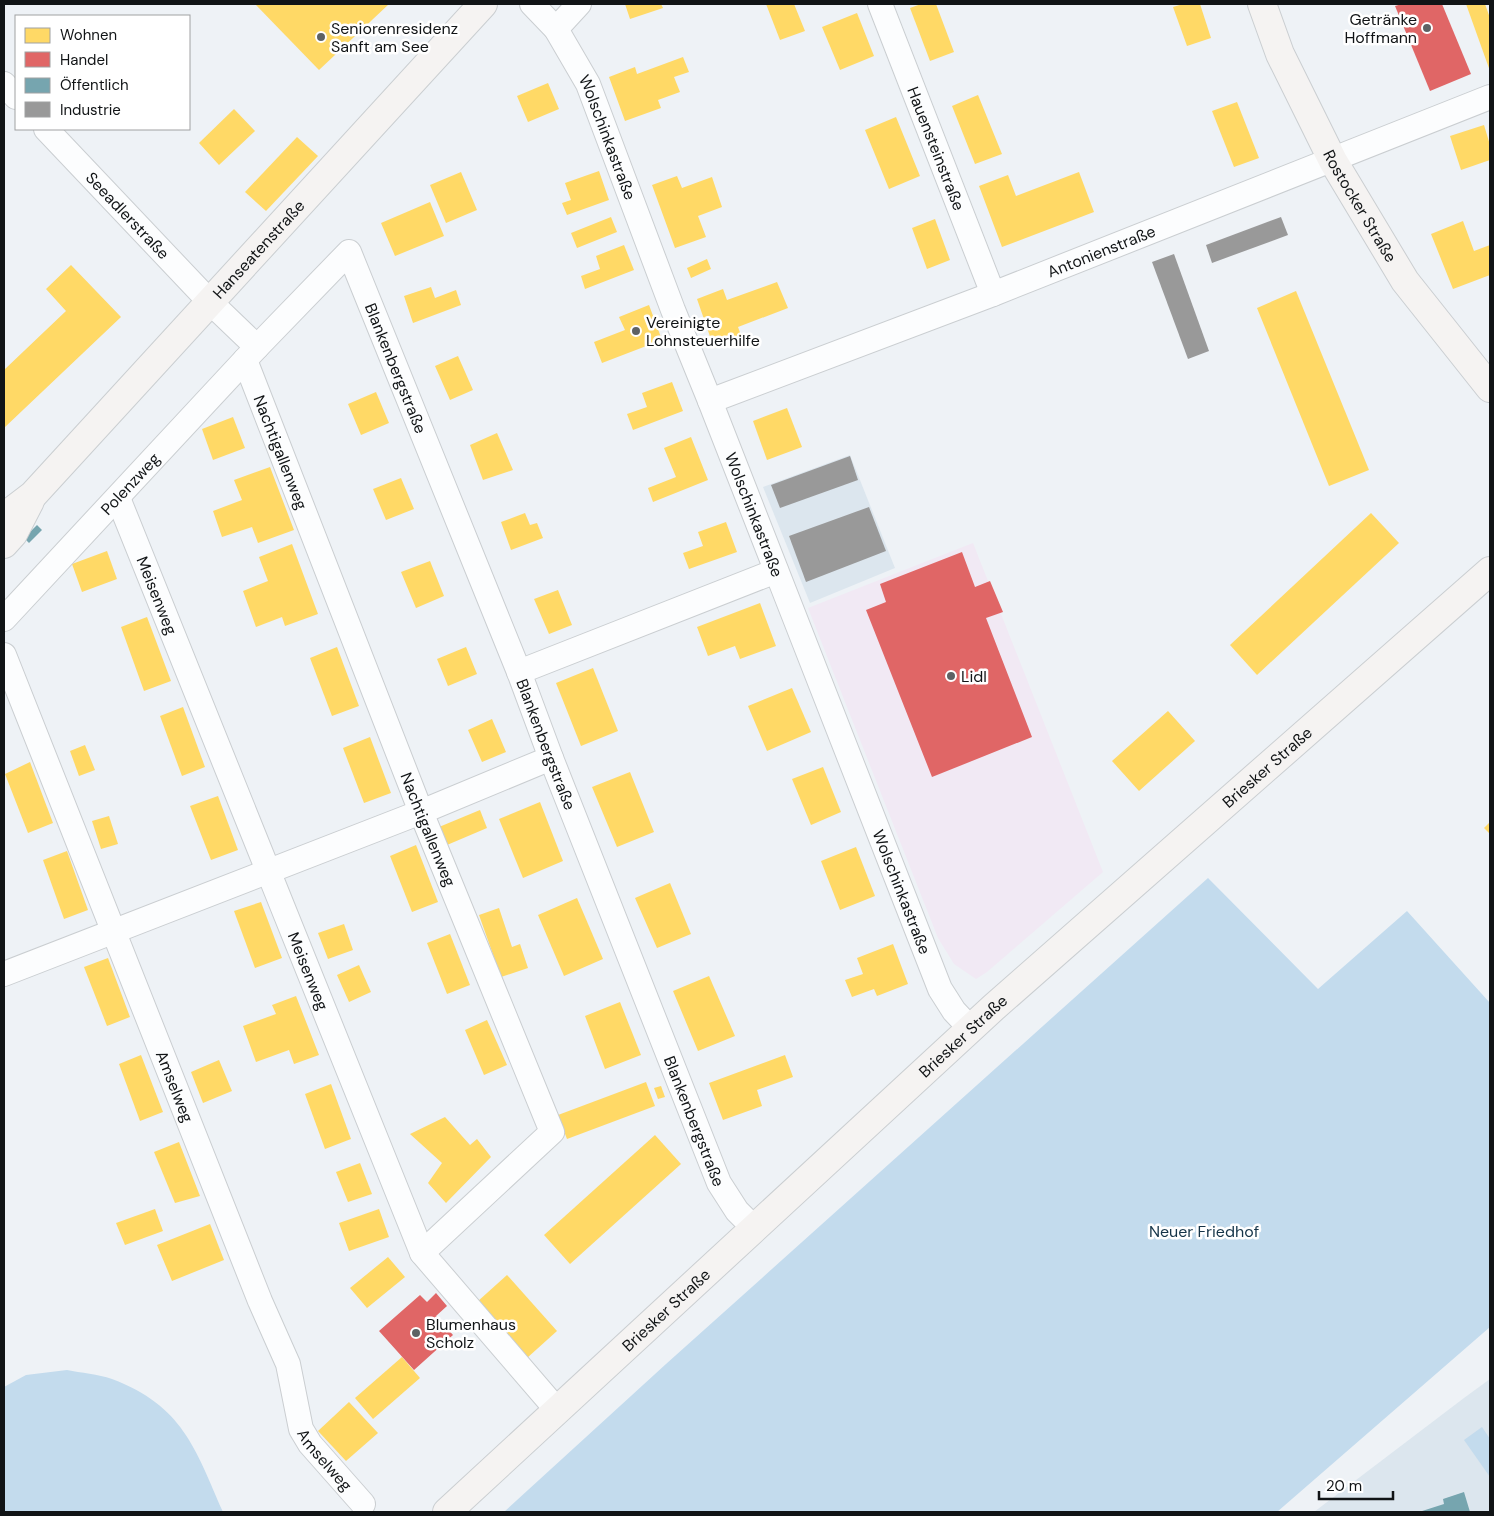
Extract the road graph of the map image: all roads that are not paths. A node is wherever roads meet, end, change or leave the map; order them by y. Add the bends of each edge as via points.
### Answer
1 (483, 4) edge
2 (532, 4) edge
3 (579, 4) edge
4 (880, 4) edge
5 (1262, 4) edge
6 (556, 29) junction
7 (4, 84) edge
8 (15, 96) edge
9 (1490, 97) edge
10 (47, 130) edge
11 (1333, 161) junction
12 (349, 252) joint
13 (993, 294) junction
14 (210, 302) junction
15 (251, 353) junction
16 (1490, 388) edge
17 (710, 401) junction
18 (33, 495) junction
19 (118, 498) junction
20 (4, 518) edge
21 (4, 544) edge
22 (776, 571) junction
23 (1490, 571) edge
24 (4, 619) edge
25 (4, 655) edge
26 (519, 672) junction
27 (550, 758) junction
28 (421, 812) junction
29 (266, 871) junction
30 (114, 930) junction
31 (4, 974) edge
32 (971, 1029) junction
33 (755, 1229) junction
34 (422, 1253) junction
35 (557, 1410) junction
36 (363, 1504) dead end
37 (447, 1512) edge

1 - 14 main road, Hanseatenstraße
2 - 6 street, Wolschinkastraße
3 - 6 street
4 - 13 street, Hauensteinstraße
5 - 11 main road, Rostocker Straße via 1280,54
6 - 17 street, Wolschinkastraße via 588,84
7 - 8 street
9 - 11 street, Antonienstraße
10 - 14 street, Seeadlerstraße
11 - 13 street, Antonienstraße
11 - 16 main road, Rostocker Straße via 1405,281
12 - 15 street, Polenzweg
12 - 26 street, Blankenbergstraße
13 - 17 street, Antonienstraße
14 - 15 street
14 - 18 main road, Hanseatenstraße
15 - 19 street, Polenzweg
15 - 28 street, Nachtigallenweg
17 - 22 street, Wolschinkastraße
18 - 20 main road, Hanseatenstraße
18 - 21 main road, Hanseatenstraße via 13,534
19 - 24 street, Polenzweg
19 - 29 street, Meisenweg
22 - 26 street
22 - 32 street, Wolschinkastraße via 940,989
23 - 32 main road, Briesker Straße
25 - 30 street, Amselweg
26 - 27 street, Blankenbergstraße
27 - 28 street
27 - 33 street, Blankenbergstraße via 719,1183 737,1211
28 - 29 street
28 - 34 street, Nachtigallenweg via 552,1132
29 - 30 street
29 - 34 street, Meisenweg
30 - 31 street
30 - 36 street, Amselweg via 260,1302 288,1364 301,1428 310,1444
32 - 33 main road, Briesker Straße
33 - 35 main road, Briesker Straße
34 - 35 street, Meisenweg
35 - 37 main road, Briesker Straße

